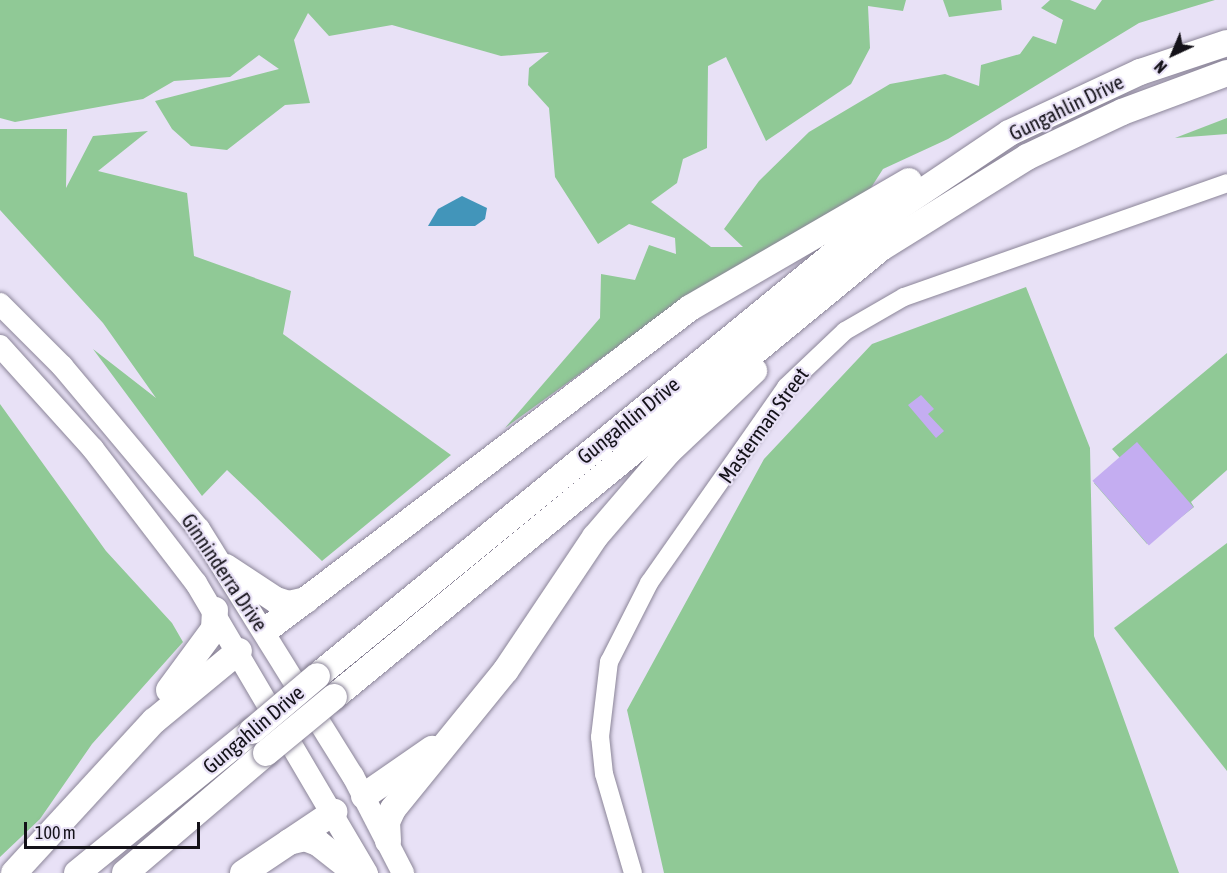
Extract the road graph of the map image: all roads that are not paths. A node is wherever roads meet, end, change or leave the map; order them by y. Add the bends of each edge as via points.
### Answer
1 (1227, 43) edge
2 (1227, 73) edge
3 (1009, 133) junction
4 (1227, 183) edge
5 (948, 205) junction
6 (0, 304) edge
7 (0, 346) edge
8 (226, 567) junction
9 (307, 600) junction
10 (215, 610) junction
11 (266, 630) junction
12 (239, 651) junction
13 (467, 720) junction
14 (106, 770) junction
15 (364, 796) junction
16 (334, 812) junction
17 (388, 841) junction
18 (289, 842) junction
19 (14, 873) edge
20 (78, 873) edge
21 (125, 873) edge
22 (243, 873) edge
23 (356, 873) edge
24 (367, 873) edge
25 (403, 873) edge
26 (633, 873) edge

1 - 3 highway, Gungahlin Drive via 1140,72
2 - 5 highway, Gungahlin Drive via 1070,135
3 - 9 highway via 984,140 690,308
3 - 20 highway, Gungahlin Drive, bridge via 810,271
4 - 26 street, Masterman Street via 904,297 845,331 786,387 649,584 609,662 600,737 604,774
5 - 13 highway via 753,373 638,484 568,573 506,670
5 - 21 highway, Gungahlin Drive, bridge via 829,290
6 - 8 main road, Ginninderra Drive via 117,429
7 - 10 main road, Ginninderra Drive via 100,457
8 - 9 highway via 276,600 289,604
8 - 11 main road, Ginninderra Drive
9 - 11 highway
10 - 12 main road, Ginninderra Drive
10 - 14 highway via 214,629 207,642 119,745
11 - 12 main road
11 - 15 main road, Ginninderra Drive
12 - 14 highway via 180,696
12 - 16 main road, Ginninderra Drive
13 - 15 highway
13 - 17 highway via 393,809 387,822
14 - 19 highway
15 - 16 main road
15 - 17 main road, Ginninderra Drive
16 - 18 highway
16 - 24 main road, Ginninderra Drive
17 - 25 main road, Ginninderra Drive
18 - 22 highway
18 - 23 highway via 305,838 318,843

